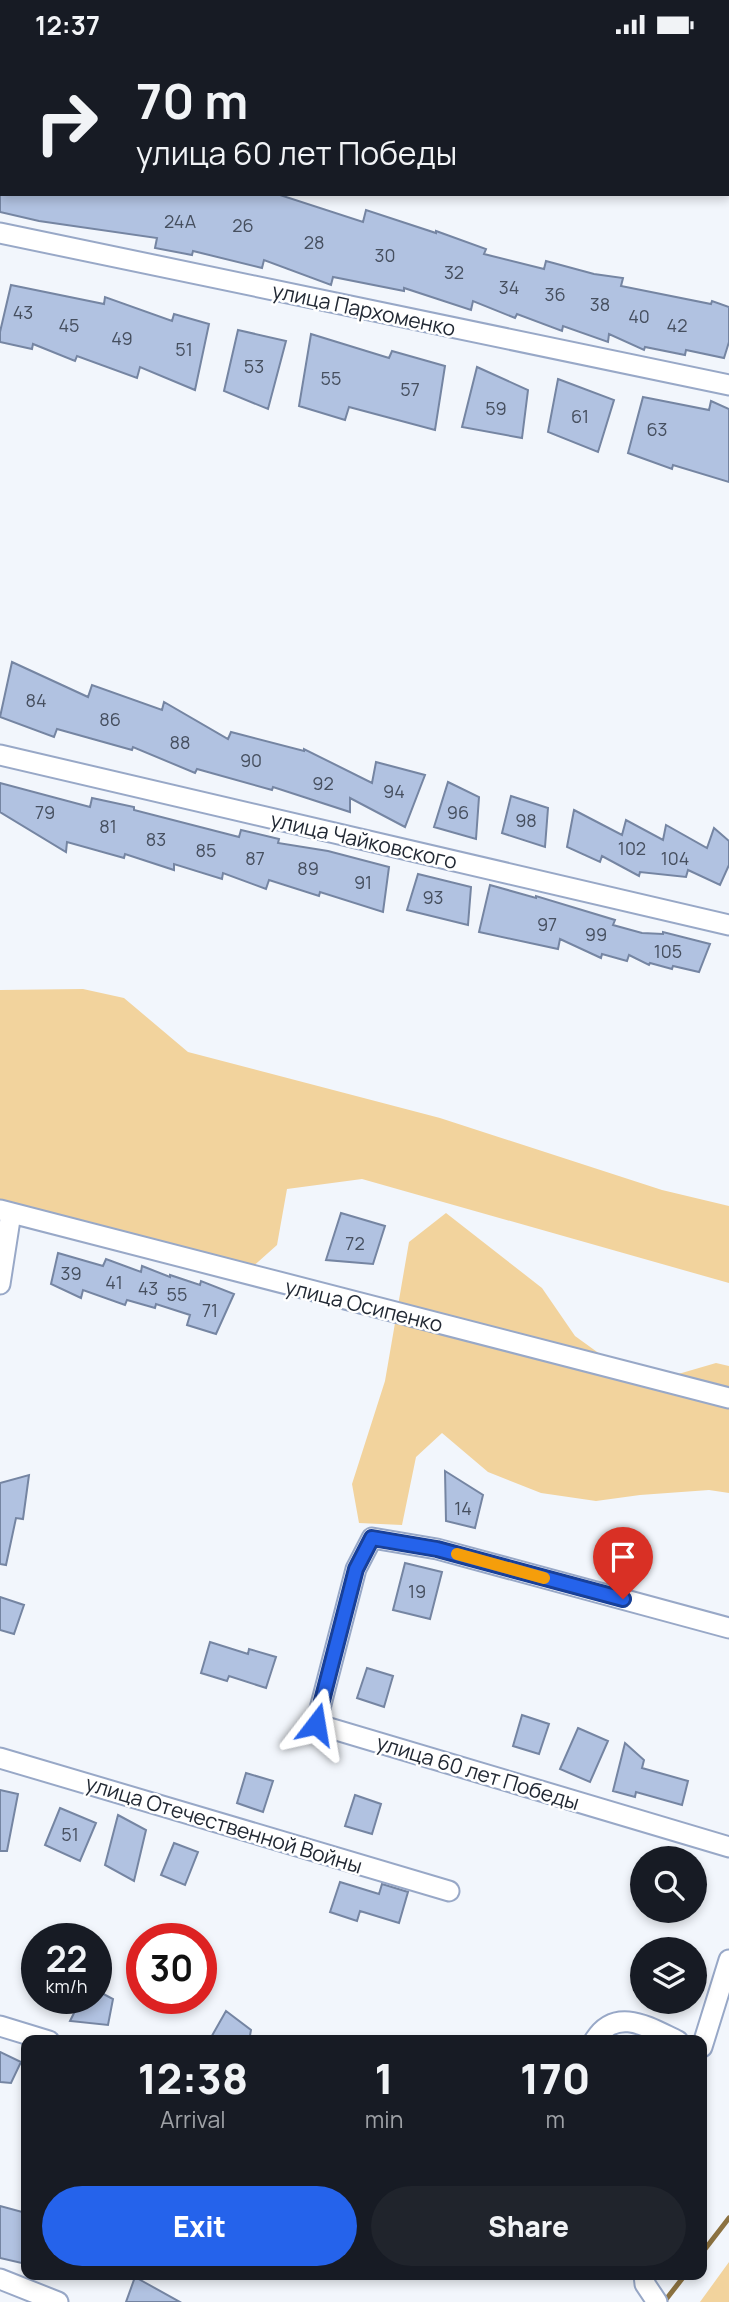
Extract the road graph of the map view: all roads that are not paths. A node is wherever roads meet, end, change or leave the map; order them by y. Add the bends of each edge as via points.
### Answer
1 (0, 233) edge
2 (729, 385) edge
3 (0, 755) edge
4 (729, 925) edge
5 (5, 1212) edge
6 (0, 1284) edge
7 (729, 1398) edge
8 (729, 1628) edge
9 (0, 1758) edge
10 (729, 1847) edge
11 (449, 1891) dead end
12 (729, 1960) edge
13 (0, 2026) edge
14 (30, 2035) edge
15 (597, 2035) edge
16 (665, 2035) edge
17 (706, 2035) edge
18 (0, 2279) edge
19 (645, 2280) edge
20 (58, 2302) edge
21 (657, 2302) edge

1 - 2 street, улица Пархоменко
3 - 4 street, улица Чайковского
5 - 6 street
5 - 7 street, улица Осипенко
8 - 10 street, улица 60 лет Победы via 437,1549 372,1538 356,1569 316,1724
9 - 11 street, улица Отечественной Войны
12 - 17 street
13 - 14 street
15 - 16 street via 617,2022 635,2021
18 - 20 street
19 - 21 street

